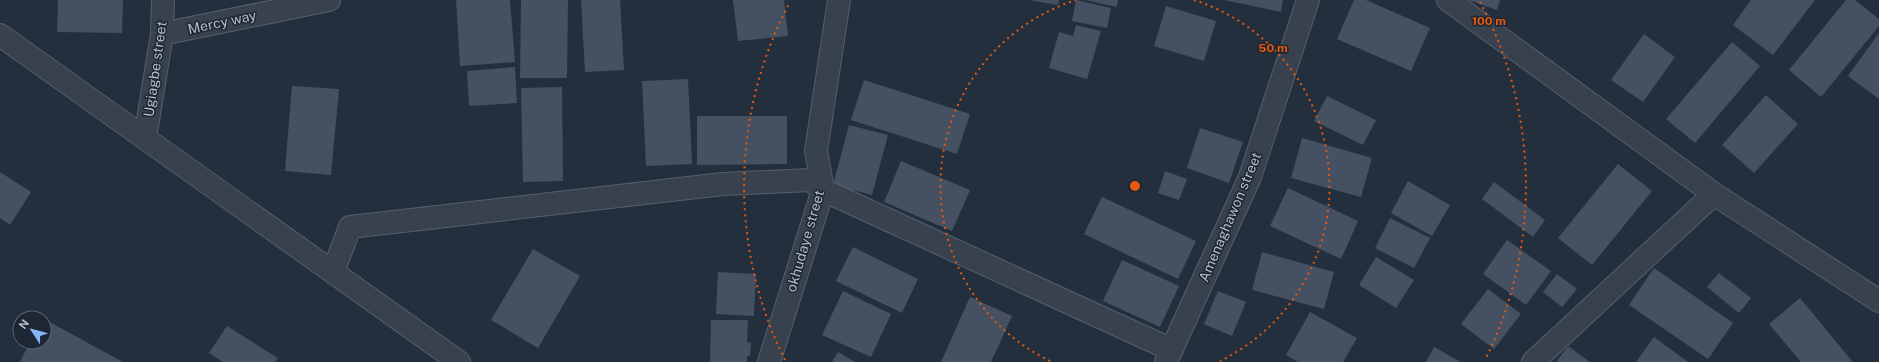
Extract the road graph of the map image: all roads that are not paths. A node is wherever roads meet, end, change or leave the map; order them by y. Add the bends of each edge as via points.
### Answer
1 (163, 0) edge
2 (329, 0) edge
3 (839, 0) edge
4 (1308, 0) edge
5 (1448, 0) edge
6 (162, 34) junction
7 (0, 35) edge
8 (145, 138) junction
9 (823, 190) junction
10 (1714, 194) junction
11 (333, 272) junction
12 (1879, 301) edge
13 (1169, 356) edge
14 (459, 362) edge
15 (769, 362) edge
16 (1533, 362) edge

1 - 6 street, Ugiagbe street
2 - 6 street, Mercy way
3 - 9 street, okhudaye street via 816,151
4 - 13 street, Amenaghawon street via 1250,177
5 - 10 street
6 - 8 street, Ugiagbe street
7 - 8 street
8 - 11 street
9 - 11 street via 810,180 723,184 350,227
9 - 13 street
9 - 15 street, okhudaye street
10 - 12 street
10 - 16 street
11 - 14 street

